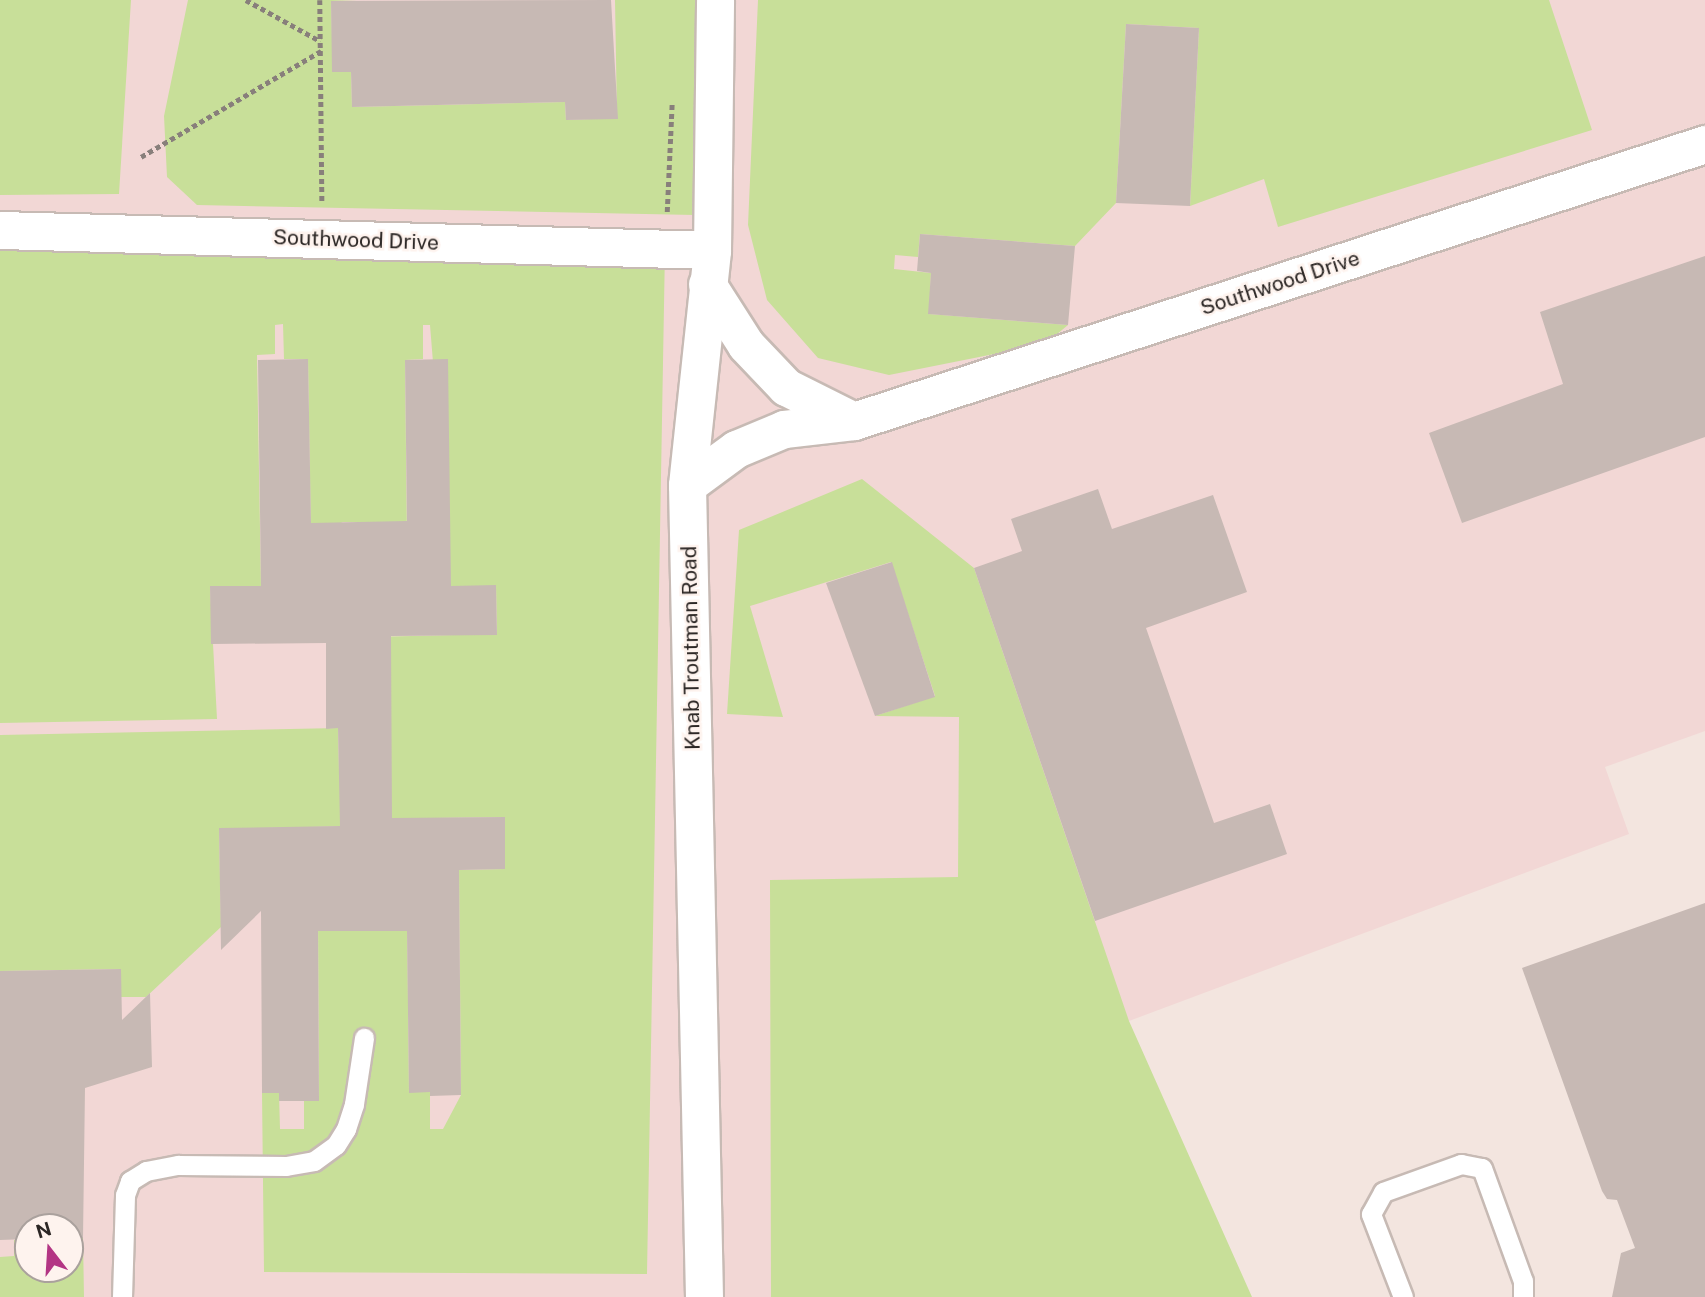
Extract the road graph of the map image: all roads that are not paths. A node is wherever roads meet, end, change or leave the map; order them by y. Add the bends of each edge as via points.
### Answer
1 (715, 0) edge
2 (1705, 144) edge
3 (0, 230) edge
4 (709, 267) junction
5 (854, 421) junction
6 (687, 485) junction
7 (364, 1038) dead end
8 (122, 1297) edge
9 (704, 1297) edge
10 (1403, 1297) edge
11 (1523, 1297) edge

1 - 4 street, Knab Troutman Road
2 - 5 street, Southwood Drive
3 - 4 street, Southwood Drive via 665,249
4 - 5 street via 746,345 786,387
4 - 6 street, Knab Troutman Road
5 - 6 street, Southwood Drive via 784,429 736,449
6 - 9 street, Knab Troutman Road
7 - 8 lane via 346,1129 336,1145 314,1161 286,1166 178,1165 146,1171 130,1181 125,1195
10 - 11 lane via 1371,1214 1383,1192 1461,1164 1482,1168 1523,1280

